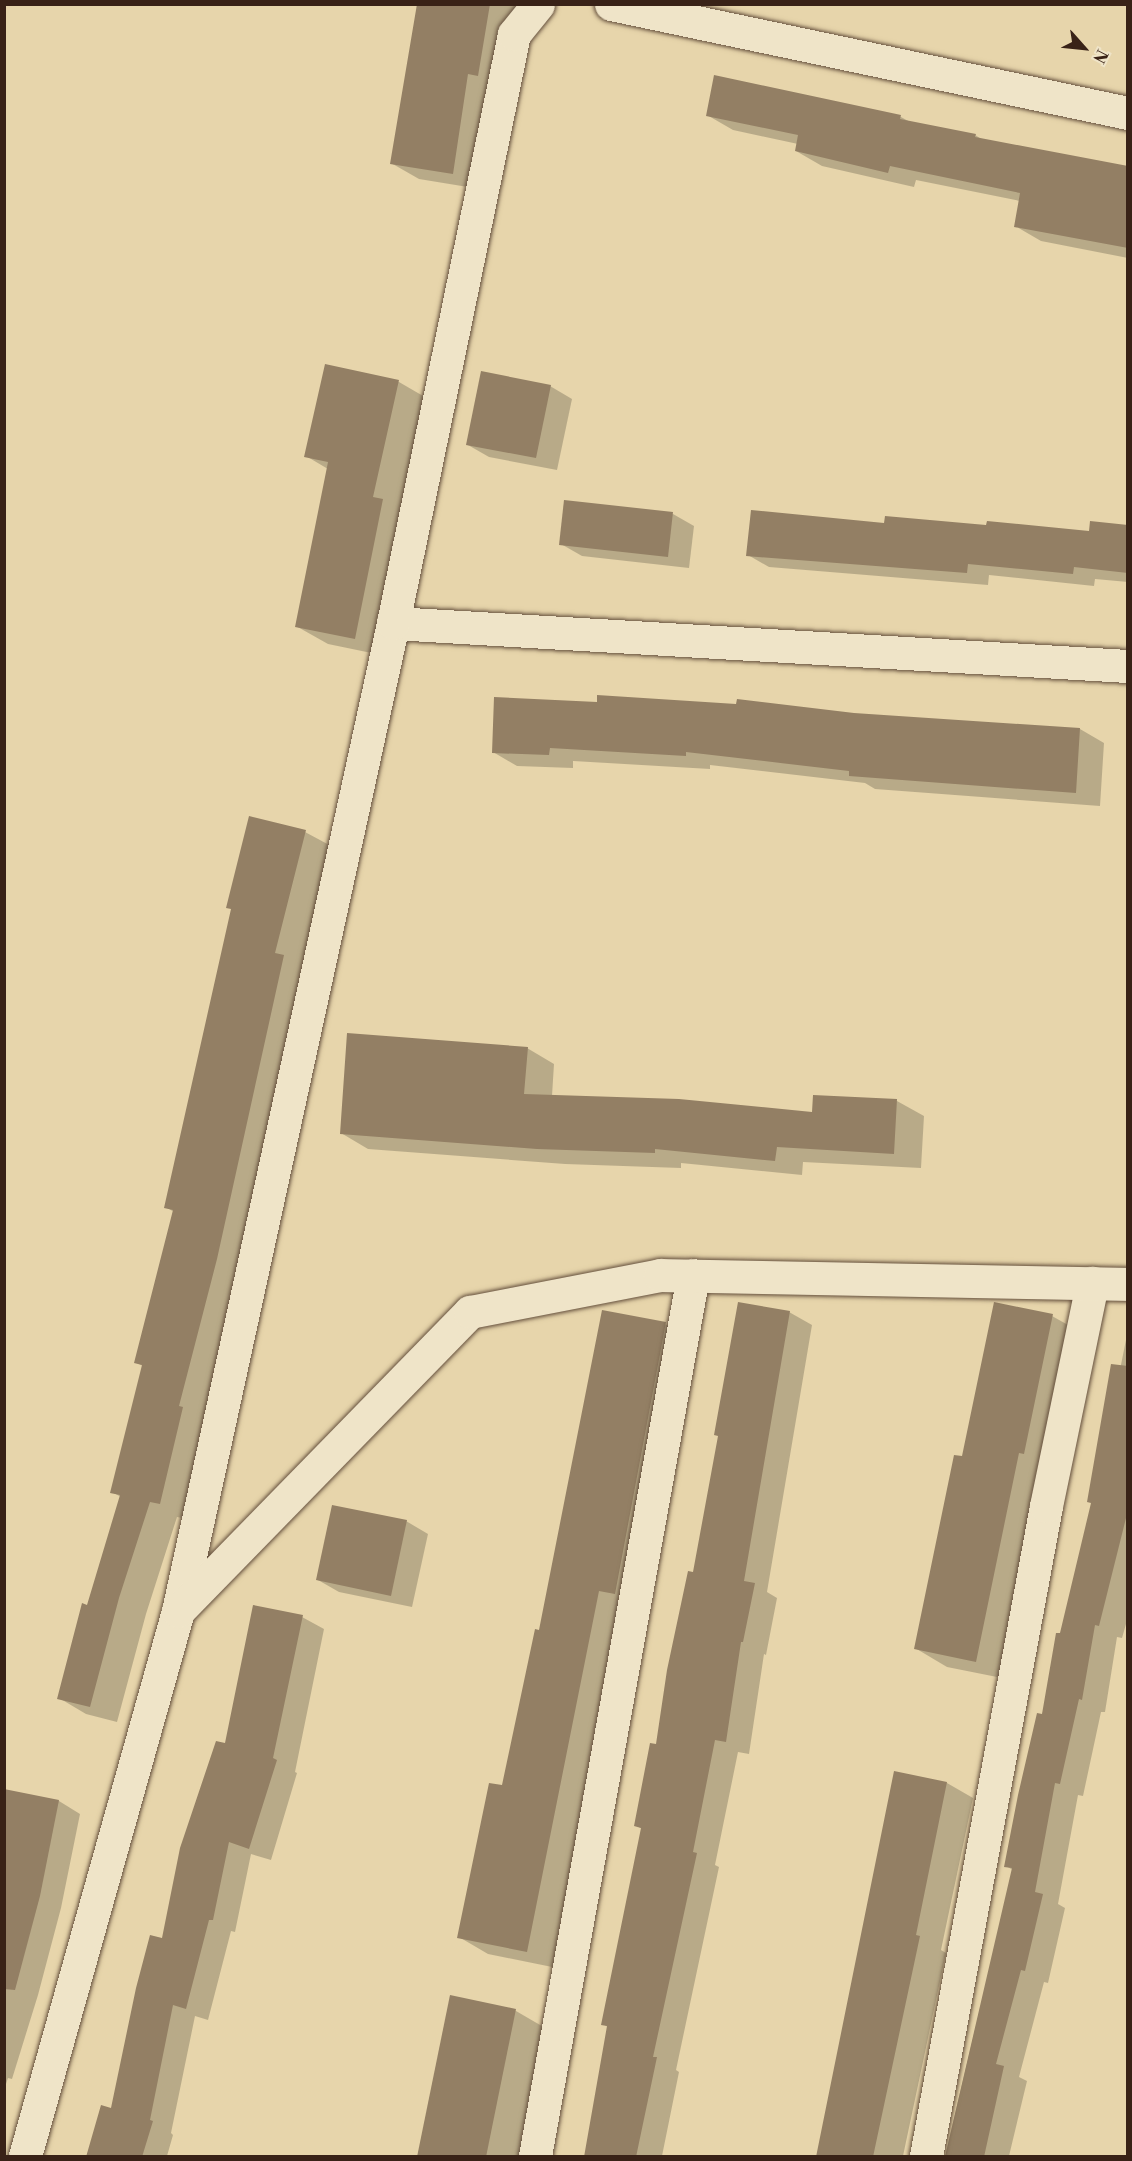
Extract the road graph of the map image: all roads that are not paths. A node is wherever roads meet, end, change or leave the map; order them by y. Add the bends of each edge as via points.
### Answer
1 (538, 4) edge
2 (611, 4) edge
3 (1128, 113) edge
4 (393, 623) junction
5 (1128, 666) edge
6 (693, 1275) junction
7 (1092, 1283) junction
8 (1128, 1284) edge
9 (178, 1611) junction
10 (25, 2157) edge
11 (535, 2157) edge
12 (926, 2157) edge

1 - 4 street via 513,34
2 - 3 street
4 - 5 street
4 - 9 street
6 - 7 street
6 - 9 street via 660,1275 470,1312
6 - 11 street
7 - 8 street
7 - 12 street via 1044,1518
9 - 10 street

